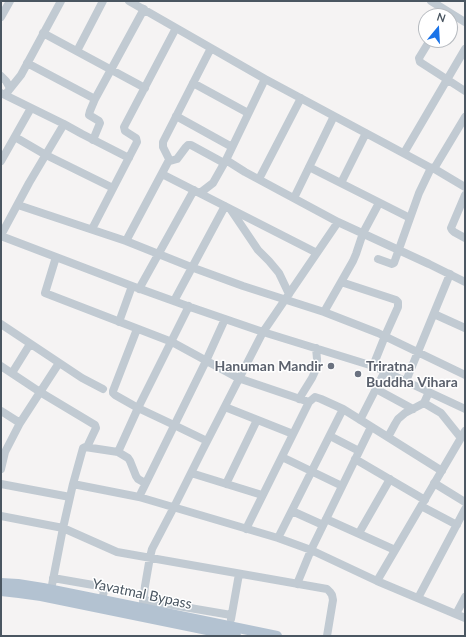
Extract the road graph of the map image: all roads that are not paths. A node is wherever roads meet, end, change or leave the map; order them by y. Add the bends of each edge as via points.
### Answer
1 (10, 1) edge
2 (61, 1) edge
3 (103, 1) edge
4 (130, 1) edge
5 (430, 1) edge
6 (439, 8) edge
7 (144, 9) junction
8 (1, 17) edge
9 (176, 28) junction
10 (43, 33) junction
11 (211, 48) junction
12 (426, 48) edge
13 (465, 50) edge
14 (77, 51) junction
15 (27, 63) junction
16 (111, 70) junction
17 (1, 76) edge
18 (265, 79) junction
19 (447, 79) junction
20 (192, 83) junction
21 (145, 88) junction
22 (465, 91) edge
23 (5, 92) edge
24 (301, 98) junction
25 (95, 100) junction
26 (31, 108) junction
27 (248, 113) junction
28 (176, 116) junction
29 (334, 116) junction
30 (465, 117) edge
31 (64, 124) junction
32 (366, 133) junction
33 (15, 137) junction
34 (92, 140) junction
35 (232, 148) junction
36 (404, 153) junction
37 (46, 155) junction
38 (129, 158) junction
39 (1, 161) edge
40 (170, 161) junction
41 (225, 162) junction
42 (309, 167) junction
43 (432, 168) junction
44 (162, 174) junction
45 (259, 179) junction
46 (213, 183) junction
47 (341, 184) junction
48 (464, 185) edge
49 (113, 188) junction
50 (197, 192) junction
51 (465, 195) edge
52 (294, 198) junction
53 (216, 201) junction
54 (379, 203) junction
55 (18, 204) junction
56 (228, 207) junction
57 (410, 218) junction
58 (4, 221) edge
59 (338, 222) junction
60 (92, 229) junction
61 (363, 233) junction
62 (1, 235) edge
63 (465, 238) edge
64 (126, 241) junction
65 (399, 250) junction
66 (317, 253) junction
67 (158, 254) junction
68 (56, 257) junction
69 (378, 259) dead end
70 (191, 267) junction
71 (450, 274) junction
72 (341, 282) junction
73 (465, 282) edge
74 (136, 288) junction
75 (287, 297) junction
76 (174, 301) junction
77 (189, 306) junction
78 (324, 312) junction
79 (434, 314) junction
80 (225, 319) junction
81 (119, 322) junction
82 (1, 324) edge
83 (465, 328) edge
84 (136, 329) junction
85 (262, 332) junction
86 (385, 336) junction
87 (172, 342) junction
88 (30, 344) junction
89 (316, 348) junction
90 (418, 352) junction
91 (206, 360) junction
92 (59, 363) junction
93 (1, 366) edge
94 (373, 366) junction
95 (385, 371) junction
96 (12, 373) junction
97 (465, 375) edge
98 (238, 378) junction
99 (406, 381) junction
100 (103, 389) dead end
101 (376, 389) junction
102 (40, 392) junction
103 (429, 392) junction
104 (299, 399) junction
105 (309, 402) junction
106 (424, 403) junction
107 (225, 407) junction
108 (138, 408) junction
109 (343, 409) junction
110 (413, 409) junction
111 (465, 409) edge
112 (1, 411) edge
113 (257, 420) junction
114 (360, 420) junction
115 (20, 423) junction
116 (174, 425) junction
117 (371, 427) junction
118 (293, 434) junction
119 (463, 434) edge
120 (330, 436) junction
121 (388, 437) junction
122 (207, 441) junction
123 (88, 447) junction
124 (359, 450) junction
125 (118, 452) junction
126 (282, 457) junction
127 (355, 458) junction
128 (1, 469) edge
129 (312, 471) junction
130 (442, 471) junction
131 (191, 473) junction
132 (390, 479) junction
133 (145, 483) junction
134 (434, 483) junction
135 (1, 484) edge
136 (73, 484) junction
137 (226, 484) junction
138 (342, 486) junction
139 (262, 495) junction
140 (70, 497) junction
141 (138, 497) junction
142 (465, 502) edge
143 (423, 503) junction
144 (174, 507) junction
145 (465, 509) edge
146 (292, 511) junction
147 (1, 516) edge
148 (463, 519) edge
149 (324, 522) junction
150 (456, 525) junction
151 (62, 528) junction
152 (246, 529) junction
153 (359, 533) junction
154 (278, 538) junction
155 (311, 550) junction
156 (395, 550) junction
157 (150, 557) junction
158 (239, 574) junction
159 (53, 578) junction
160 (377, 581) junction
161 (1, 583) edge
162 (297, 584) junction
163 (51, 590) junction
164 (1, 591) edge
165 (465, 597) edge
166 (418, 598) junction
167 (102, 600) junction
168 (142, 608) junction
169 (456, 614) junction
170 (231, 615) junction
171 (465, 618) edge
172 (230, 633) edge
173 (276, 636) edge
174 (327, 636) edge

1 - 8 street
2 - 10 street
3 - 14 street
4 - 7 street
5 - 6 street
7 - 9 street
7 - 16 street
9 - 11 street
9 - 21 street
10 - 14 street
10 - 15 street
11 - 18 street
11 - 20 street
12 - 19 street via 420,62
13 - 19 street
14 - 16 street
15 - 23 street via 21,75
15 - 25 street
16 - 21 street
16 - 25 street
17 - 23 street via 6,81
18 - 24 street
18 - 27 street
19 - 22 street
19 - 36 street
20 - 27 street
20 - 28 street
21 - 38 street via 124,128 137,140
23 - 26 street
24 - 29 street
24 - 45 street
25 - 34 street via 89,114 100,123
26 - 31 street
26 - 33 street
27 - 35 street
28 - 35 street
28 - 40 street via 162,144
29 - 32 street
29 - 42 street
30 - 43 street
31 - 34 street
31 - 37 street
32 - 36 street
32 - 47 street
33 - 37 street
33 - 39 street
34 - 38 street
35 - 41 street
36 - 43 street
37 - 49 street
37 - 55 street
38 - 49 street
40 - 41 street via 177,159 188,145
40 - 44 street
41 - 45 street
41 - 46 street
42 - 47 street
42 - 52 street
43 - 48 street
43 - 57 street via 421,188
44 - 50 street
44 - 64 street
45 - 52 street
46 - 50 street
46 - 53 street
47 - 54 street
49 - 60 street
50 - 53 street
50 - 67 street
51 - 63 street via 451,228
52 - 59 street
53 - 56 street
54 - 57 street
54 - 61 street
55 - 58 street
55 - 60 street
56 - 66 street
56 - 70 street
56 - 75 street via 258,250 279,273
57 - 65 street
58 - 62 street
59 - 61 street
59 - 66 street
60 - 64 street
61 - 65 street
61 - 72 street via 356,254
62 - 68 street
64 - 67 street
65 - 69 street via 393,264
65 - 71 street
66 - 75 street
67 - 70 street
67 - 74 street
68 - 74 street
68 - 81 street via 45,293
70 - 75 street via 242,286
70 - 76 street
71 - 73 street
71 - 79 street
72 - 78 street
72 - 86 street via 398,302
74 - 76 street
74 - 81 street
75 - 78 street
75 - 85 street
76 - 77 street
77 - 80 street
77 - 87 street
78 - 86 street
79 - 83 street
79 - 90 street
80 - 85 street
80 - 91 street
81 - 84 street
82 - 88 street
84 - 87 street
84 - 108 street via 113,393
85 - 89 street
85 - 98 street
86 - 90 street
86 - 94 street
87 - 91 street
87 - 108 street
88 - 92 street
88 - 96 street
89 - 94 street
89 - 104 street via 316,369
90 - 97 street
90 - 99 street
91 - 98 street
91 - 116 street
92 - 100 street
92 - 102 street
93 - 96 street
94 - 95 street
95 - 99 street
95 - 101 street
96 - 102 street
98 - 104 street
98 - 107 street
99 - 103 street
101 - 110 street
101 - 114 street
102 - 115 street
102 - 123 street via 95,425
103 - 106 street
103 - 111 street
104 - 105 street
105 - 109 street via 315,397
105 - 118 street
106 - 110 street
106 - 119 street
107 - 113 street
107 - 122 street
108 - 116 street
108 - 125 street
109 - 114 street
109 - 120 street
110 - 121 street via 398,420
112 - 115 street
113 - 118 street
113 - 137 street
114 - 117 street
115 - 128 street via 5,452
116 - 122 street
116 - 133 street
117 - 121 street
117 - 124 street
118 - 126 street
119 - 130 street
120 - 124 street
120 - 129 street
121 - 130 street
122 - 131 street
123 - 125 street
123 - 136 street via 82,450
124 - 127 street
125 - 133 street via 128,458 138,479
126 - 129 street
126 - 139 street
127 - 132 street
127 - 138 street
129 - 138 street
129 - 146 street
130 - 134 street
131 - 137 street
131 - 144 street
132 - 143 street
132 - 153 street
133 - 141 street
134 - 142 street
134 - 143 street
135 - 140 street
136 - 140 street
136 - 141 street
137 - 139 street
138 - 149 street
139 - 152 street
140 - 151 street
141 - 144 street
143 - 150 street
143 - 156 street
144 - 152 street
144 - 157 street
145 - 148 street
146 - 149 street
146 - 154 street
147 - 151 street
148 - 150 street
149 - 153 street
149 - 155 street
150 - 166 street
151 - 157 street via 117,552
151 - 159 street
152 - 154 street
153 - 156 street
154 - 155 street
155 - 160 street
155 - 162 street
156 - 160 street
157 - 158 street
157 - 168 street
158 - 162 street
158 - 170 street
159 - 163 street
159 - 167 street via 99,586 104,591
160 - 166 street
161 - 163 main road, Yavatmal Bypass
162 - 174 street via 327,590 332,595
163 - 167 main road, Yavatmal Bypass
164 - 168 main road, Yavatmal Bypass
165 - 169 street
166 - 169 street
167 - 168 main road, Yavatmal Bypass
168 - 170 street
168 - 172 main road, Yavatmal Bypass
169 - 171 street
170 - 172 street
172 - 173 main road, Yavatmal Bypass

